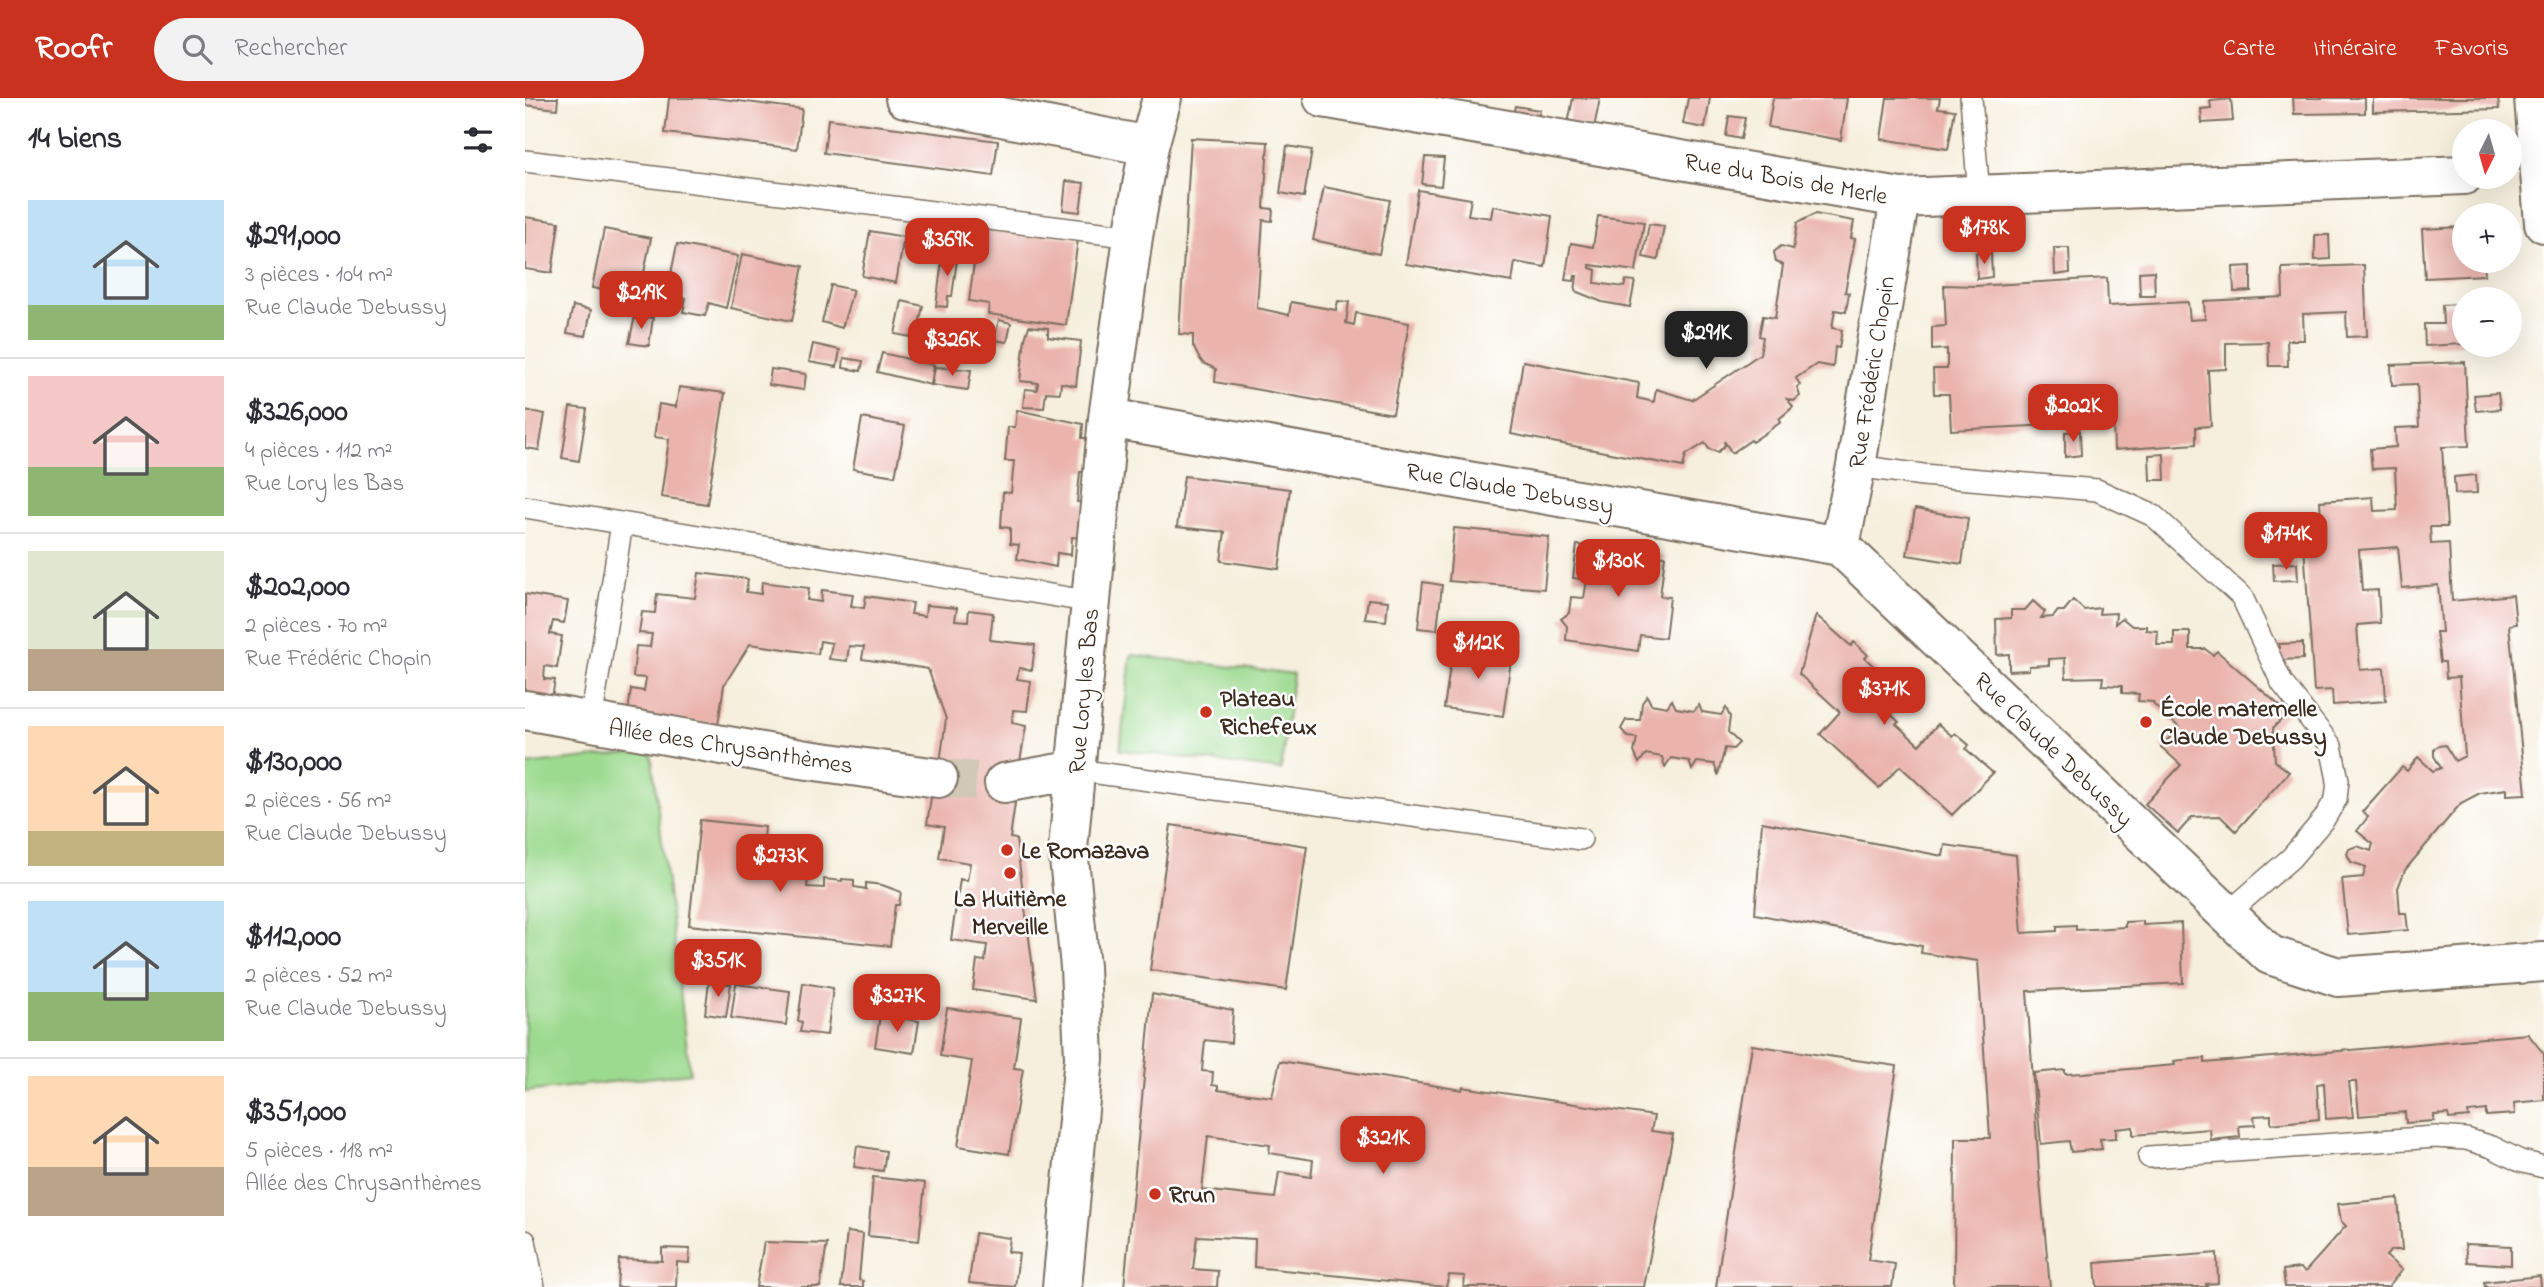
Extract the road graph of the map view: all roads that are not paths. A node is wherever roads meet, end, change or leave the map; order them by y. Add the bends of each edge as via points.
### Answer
1 (905, 98) edge
2 (1162, 98) edge
3 (1323, 98) edge
4 (1971, 98) edge
5 (2534, 98) edge
6 (1149, 146) junction
7 (525, 161) edge
8 (2525, 173) edge
9 (2452, 175) edge
10 (1979, 195) junction
11 (1900, 198) junction
12 (2544, 223) edge
13 (1133, 237) junction
14 (1108, 418) junction
15 (1856, 466) junction
16 (525, 507) edge
17 (622, 523) junction
18 (1840, 546) junction
19 (1092, 602) junction
20 (525, 710) edge
21 (590, 722) junction
22 (1076, 770) junction
23 (938, 778) tunnel mouth
24 (1004, 783) tunnel mouth
25 (1581, 839) dead end
26 (2227, 914) junction
27 (2544, 962) edge
28 (2149, 1157) dead end
29 (2544, 1167) edge
30 (525, 1241) edge
31 (534, 1287) edge
32 (1062, 1287) edge

1 - 6 street
2 - 6 street, Rue Lory les Bas
3 - 11 street, Rue du Bois de Merle
4 - 10 lane
5 - 8 street
6 - 13 street, Rue Lory les Bas
7 - 13 lane
8 - 12 street
9 - 10 street, Rue du Bois de Merle
10 - 11 street, Rue du Bois de Merle
11 - 15 street, Rue Frédéric Chopin
13 - 14 street, Rue Lory les Bas
14 - 18 street, Rue Claude Debussy
14 - 19 street, Rue Lory les Bas
15 - 18 street, Rue Frédéric Chopin
15 - 26 lane via 2097,489 2154,516 2242,597 2282,682 2332,746 2338,779 2336,799 2325,820 2291,858
16 - 17 lane
17 - 19 lane
17 - 21 lane
18 - 26 street, Rue Claude Debussy
19 - 22 street, Rue Lory les Bas
20 - 21 street, Allée des Chrysanthèmes
21 - 23 street, Allée des Chrysanthèmes via 801,760
22 - 24 street
22 - 25 lane
22 - 32 street, Rue Lory les Bas via 1068,849 1084,1058
26 - 27 street, Rue Claude Debussy via 2270,955 2338,977
28 - 29 lane via 2435,1137 2466,1139
30 - 31 lane

